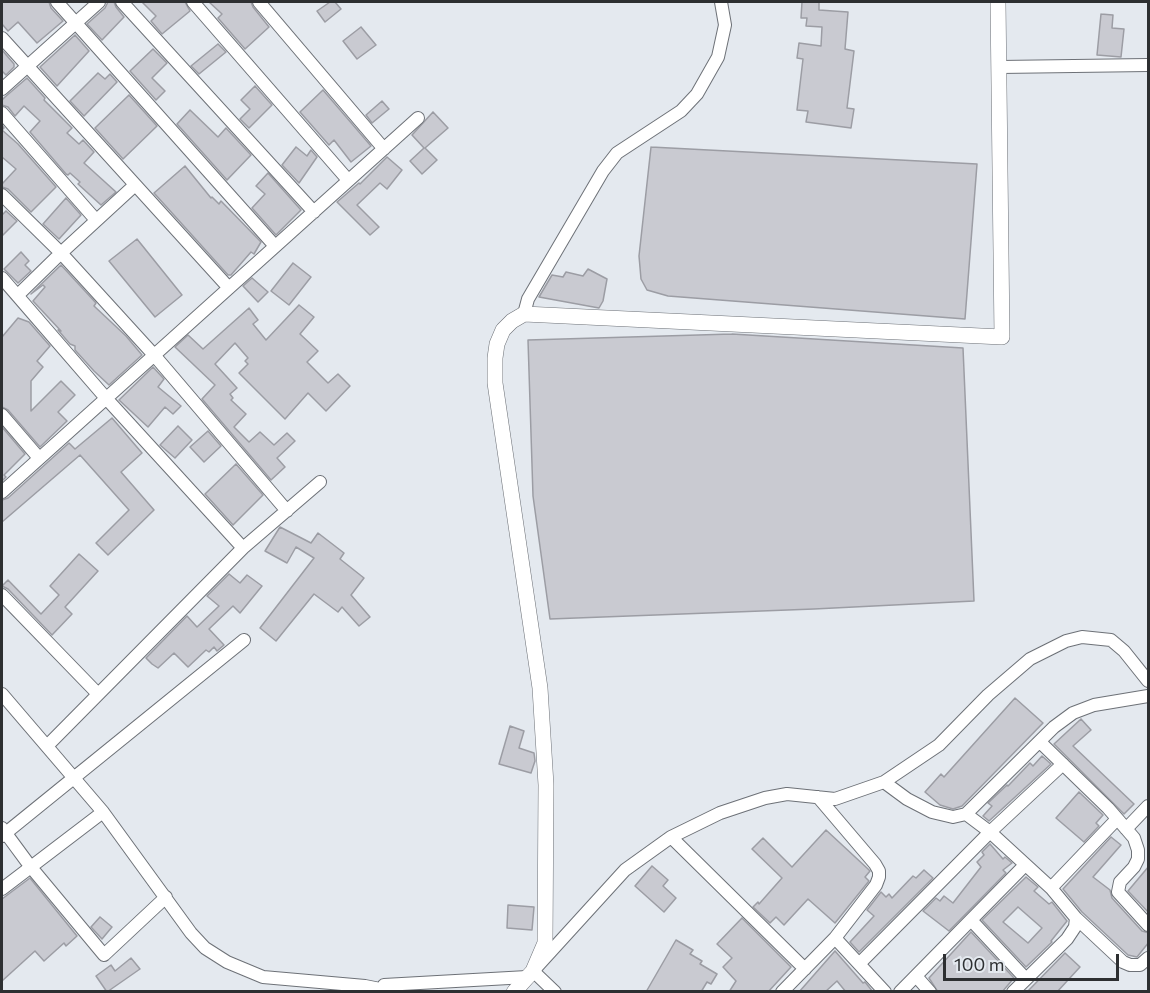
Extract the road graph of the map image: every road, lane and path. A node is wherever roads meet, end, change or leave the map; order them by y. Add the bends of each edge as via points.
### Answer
1 (57, 2) edge
2 (99, 2) edge
3 (122, 2) edge
4 (193, 2) edge
5 (259, 2) edge
6 (721, 2) edge
7 (998, 2) edge
8 (75, 22) junction
9 (2, 38) edge
10 (28, 64) junction
11 (1149, 65) edge
12 (1000, 67) junction
13 (2, 89) edge
14 (2, 113) edge
15 (418, 118) dead end
16 (384, 149) junction
17 (348, 180) junction
18 (135, 185) junction
19 (2, 195) edge
20 (314, 212) junction
21 (96, 220) junction
22 (275, 246) junction
23 (61, 253) junction
24 (2, 278) edge
25 (229, 288) junction
26 (18, 295) junction
27 (525, 314) junction
28 (154, 355) junction
29 (105, 397) junction
30 (2, 415) edge
31 (39, 458) junction
32 (320, 482) dead end
33 (2, 492) edge
34 (287, 511) junction
35 (243, 548) junction
36 (2, 595) edge
37 (244, 640) dead end
38 (1149, 681) edge
39 (2, 694) edge
40 (98, 694) junction
41 (1149, 696) edge
42 (1040, 742) junction
43 (47, 746) junction
44 (1063, 764) junction
45 (74, 777) junction
46 (884, 782) junction
47 (818, 797) junction
48 (1149, 806) edge
49 (103, 812) junction
50 (966, 814) junction
51 (1117, 819) junction
52 (1126, 829) junction
53 (3, 832) edge
54 (990, 832) junction
55 (671, 837) junction
56 (1143, 857) edge
57 (1025, 865) junction
58 (30, 866) junction
59 (1051, 888) junction
60 (2, 889) edge
61 (166, 897) junction
62 (1076, 918) junction
63 (971, 920) junction
64 (1149, 925) edge
65 (835, 938) junction
66 (1149, 958) edge
67 (859, 964) junction
68 (805, 969) junction
69 (530, 974) junction
70 (916, 976) junction
71 (1026, 979) junction
72 (365, 986) junction
73 (395, 992) edge
74 (514, 992) edge
75 (555, 992) edge
76 (783, 992) edge
77 (885, 992) edge
78 (900, 992) edge
79 (930, 992) edge
80 (1013, 992) edge

1 - 8 street
2 - 8 street
3 - 20 street
4 - 17 street
5 - 16 street
6 - 27 street via 725,25 718,57 697,94 681,111 617,153 528,299
7 - 12 street
8 - 10 street
8 - 22 street
9 - 10 street
10 - 13 street
10 - 18 street
11 - 12 street
12 - 27 street via 1002,337
14 - 21 street
15 - 16 street
16 - 17 street
17 - 20 street
18 - 21 street
18 - 25 street
19 - 23 street
20 - 22 street
21 - 23 street
22 - 25 street
23 - 26 street
23 - 28 street
24 - 26 street
25 - 28 street
26 - 29 street
27 - 69 street via 512,321 500,337 495,383 540,688 546,785 545,943
28 - 29 street
28 - 34 street
29 - 31 street
29 - 35 street
30 - 31 street
31 - 33 street
32 - 34 street
34 - 35 street
35 - 40 street
36 - 40 street
37 - 45 street
38 - 46 street via 1111,640 1082,637 1066,641 1030,659 939,745
39 - 43 street
40 - 43 street
41 - 42 street via 1094,705 1073,713
42 - 44 street
42 - 50 street
43 - 45 street
44 - 51 street
44 - 54 street
45 - 49 street
45 - 53 street
46 - 47 street via 835,799
46 - 50 street via 932,812 953,817
47 - 55 street via 787,794 765,798 720,813
47 - 65 street via 879,871 876,885
48 - 52 street
49 - 58 street
49 - 61 street
50 - 54 street
51 - 52 street
51 - 59 street
52 - 56 street
53 - 58 street
54 - 57 street
54 - 67 street
55 - 68 street
55 - 69 street via 625,870
56 - 64 street via 1120,882 1118,892
57 - 59 street
57 - 63 street
58 - 60 street
58 - 61 street via 104,956
59 - 62 street
61 - 72 street via 205,948 227,962 263,976
62 - 66 street via 1124,962 1140,965
62 - 71 street via 1072,933
63 - 70 street
63 - 71 street
65 - 67 street
65 - 68 street
67 - 77 street
68 - 76 street
69 - 72 street
69 - 74 street
69 - 75 street
70 - 78 street
70 - 79 street
71 - 80 street
72 - 73 street

